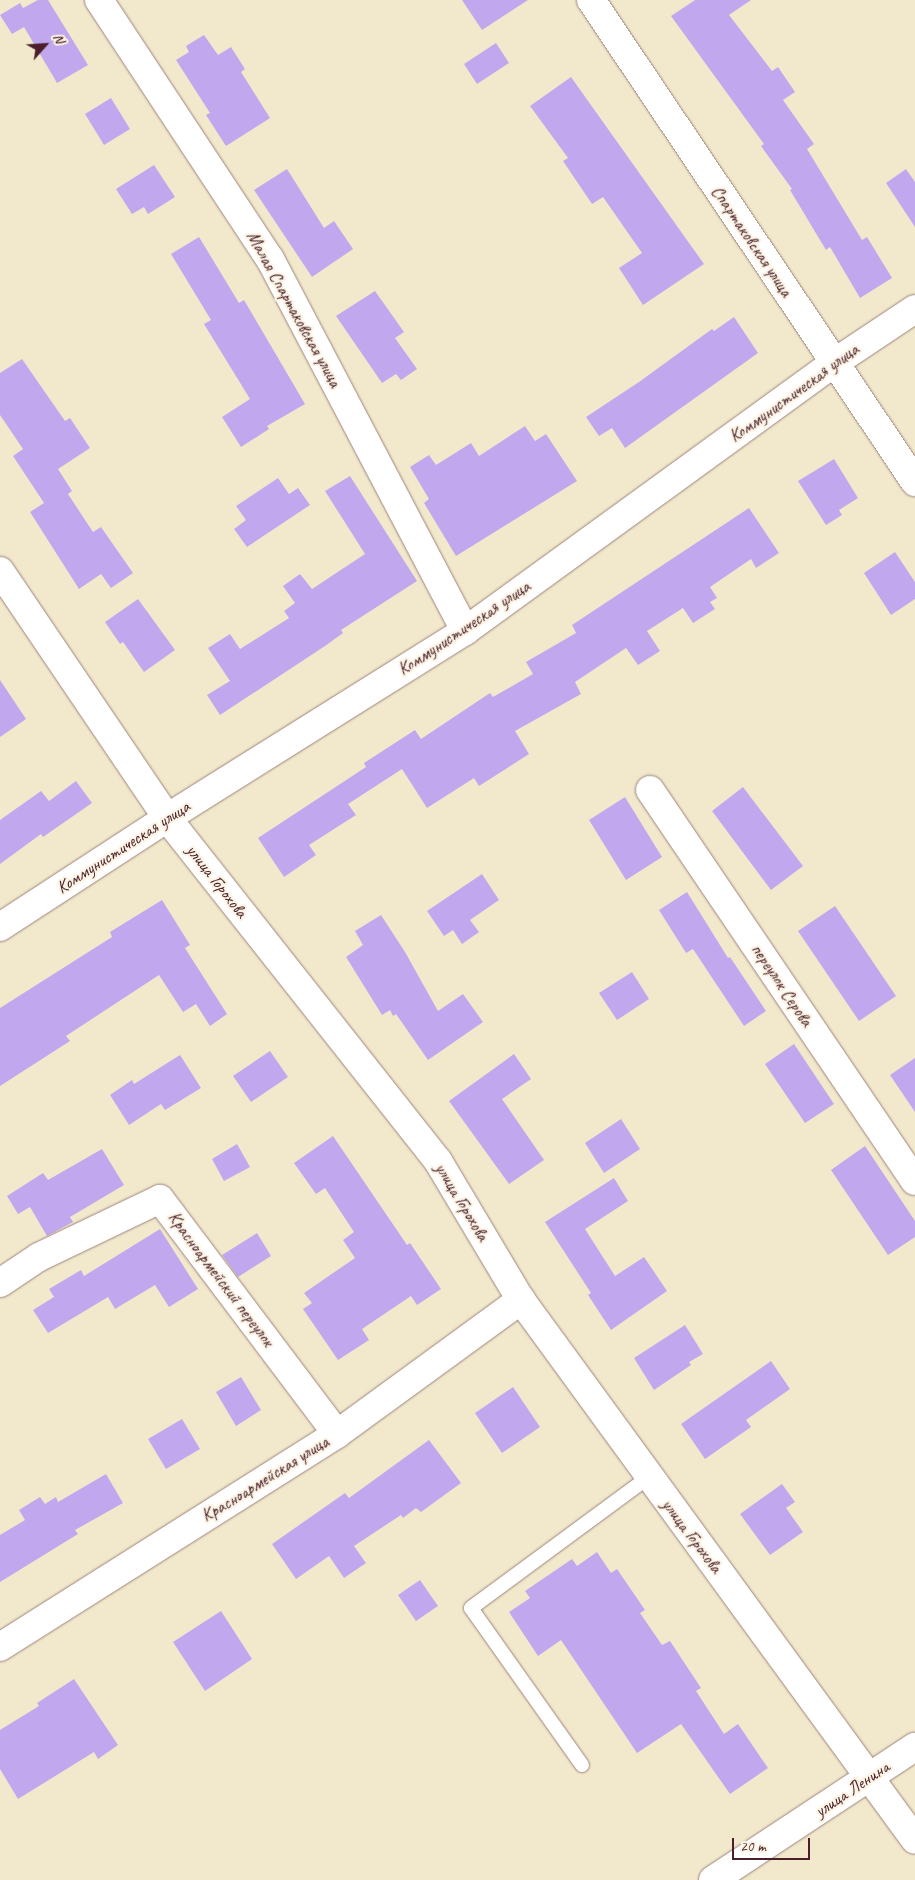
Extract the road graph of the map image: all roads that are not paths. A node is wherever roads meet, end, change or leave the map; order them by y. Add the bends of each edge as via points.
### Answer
1 (99, 0) edge
2 (591, 0) edge
3 (915, 309) edge
4 (834, 363) junction
5 (915, 482) edge
6 (0, 571) edge
7 (465, 631) junction
8 (650, 790) dead end
9 (167, 818) junction
10 (0, 927) edge
11 (915, 1181) edge
12 (0, 1283) edge
13 (521, 1300) junction
14 (336, 1434) junction
15 (649, 1477) junction
16 (0, 1647) edge
17 (915, 1746) edge
18 (582, 1765) dead end
19 (871, 1777) junction
20 (915, 1840) edge
21 (713, 1880) edge

1 - 7 street, Малая Спартаковская улица via 270,259
2 - 4 street, Спартаковская улица
3 - 4 street, Коммунистическая улица
4 - 5 street, Спартаковская улица
4 - 7 street, Коммунистическая улица
6 - 9 street, улица Горохова
7 - 9 street, Коммунистическая улица
8 - 11 street, переулок Серова
9 - 10 street, Коммунистическая улица
9 - 13 street, улица Горохова via 438,1161
12 - 14 street, Красноармейский переулок via 39,1256 160,1198
13 - 14 street, Красноармейская улица
13 - 15 street, улица Горохова
14 - 16 street, Красноармейская улица
15 - 18 lane via 471,1608
15 - 19 street, улица Горохова
17 - 19 street, улица Ленина
19 - 20 street, улица Горохова
19 - 21 street, улица Ленина

